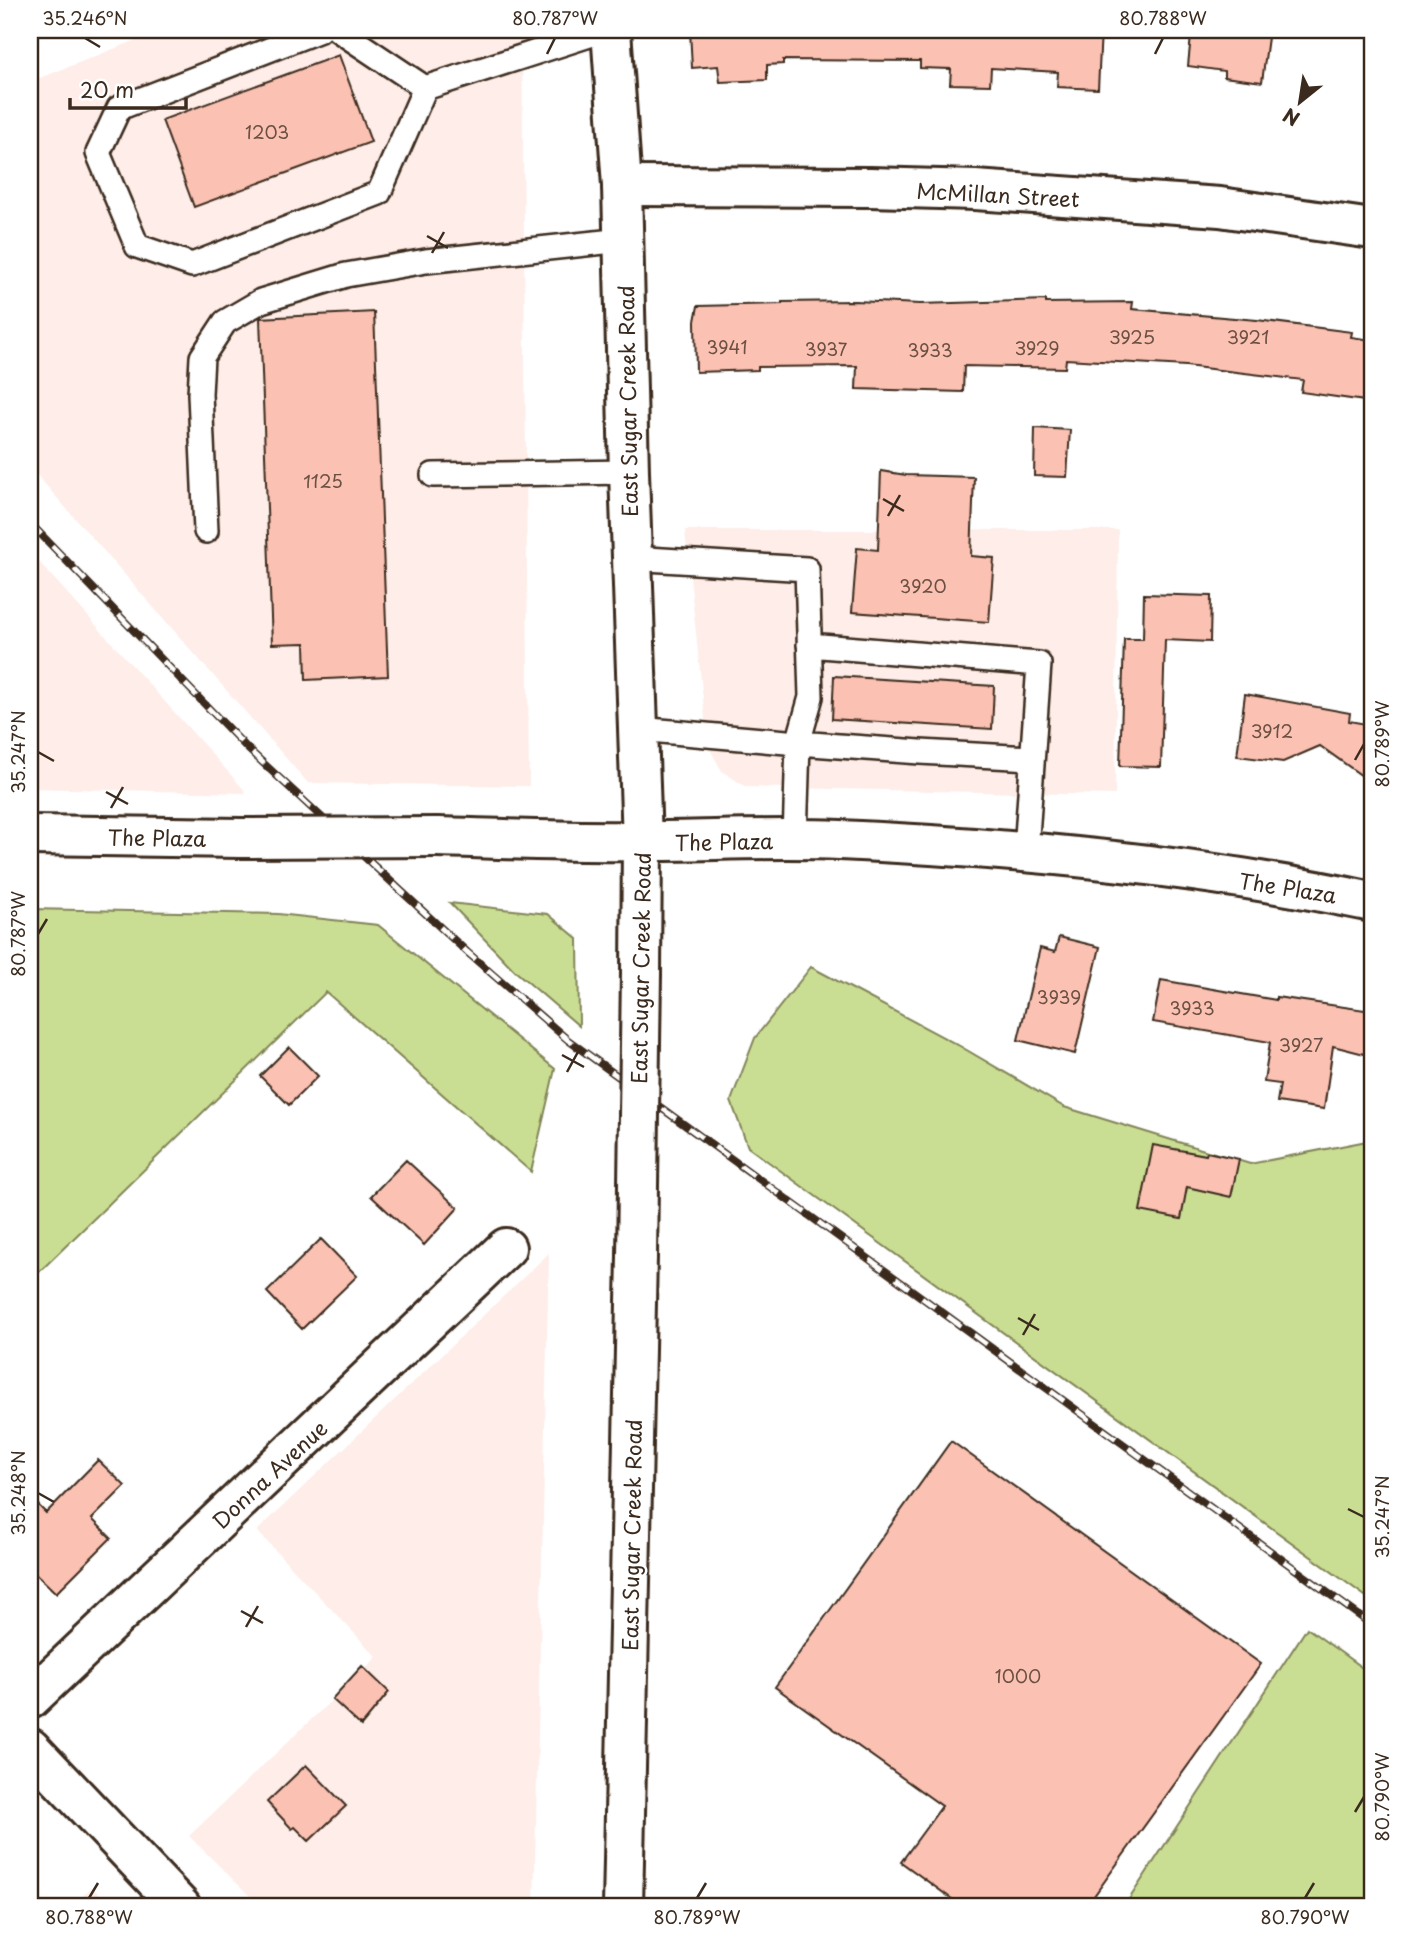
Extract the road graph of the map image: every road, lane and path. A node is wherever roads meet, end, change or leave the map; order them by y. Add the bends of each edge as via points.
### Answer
1 (320, 30) edge
2 (338, 30) edge
3 (605, 30) edge
4 (611, 30) edge
5 (425, 88) junction
6 (622, 186) junction
7 (1372, 229) edge
8 (624, 240) junction
9 (629, 472) junction
10 (433, 475) dead end
11 (206, 531) dead end
12 (631, 558) junction
13 (809, 645) junction
14 (638, 729) junction
15 (798, 743) junction
16 (1032, 758) junction
17 (30, 835) edge
18 (795, 840) junction
19 (642, 842) junction
20 (1026, 851) junction
21 (1372, 902) edge
22 (506, 1248) dead end
23 (30, 1699) edge
24 (30, 1748) edge
25 (181, 1907) edge
26 (623, 1907) edge

1 - 5 lane via 119,108 98,153 137,246 192,265 379,192
2 - 5 lane
3 - 5 lane
4 - 6 main road, East Sugar Creek Road
6 - 7 main road, McMillan Street via 975,190 1220,207
6 - 8 main road, East Sugar Creek Road
8 - 9 main road, East Sugar Creek Road
8 - 11 lane via 426,261 346,275 261,301 225,322 202,356
9 - 10 lane
9 - 12 main road, East Sugar Creek Road
12 - 13 lane via 807,569
12 - 14 main road, East Sugar Creek Road
13 - 15 lane via 811,697
13 - 16 lane via 1039,664
14 - 15 lane
14 - 19 main road, East Sugar Creek Road
15 - 16 lane
15 - 18 lane
16 - 20 lane
17 - 19 main road, The Plaza, bridge
18 - 19 main road, The Plaza
18 - 20 main road, The Plaza
19 - 26 main road, East Sugar Creek Road, bridge
20 - 21 main road, The Plaza
22 - 23 main road, Donna Avenue
24 - 25 main road

